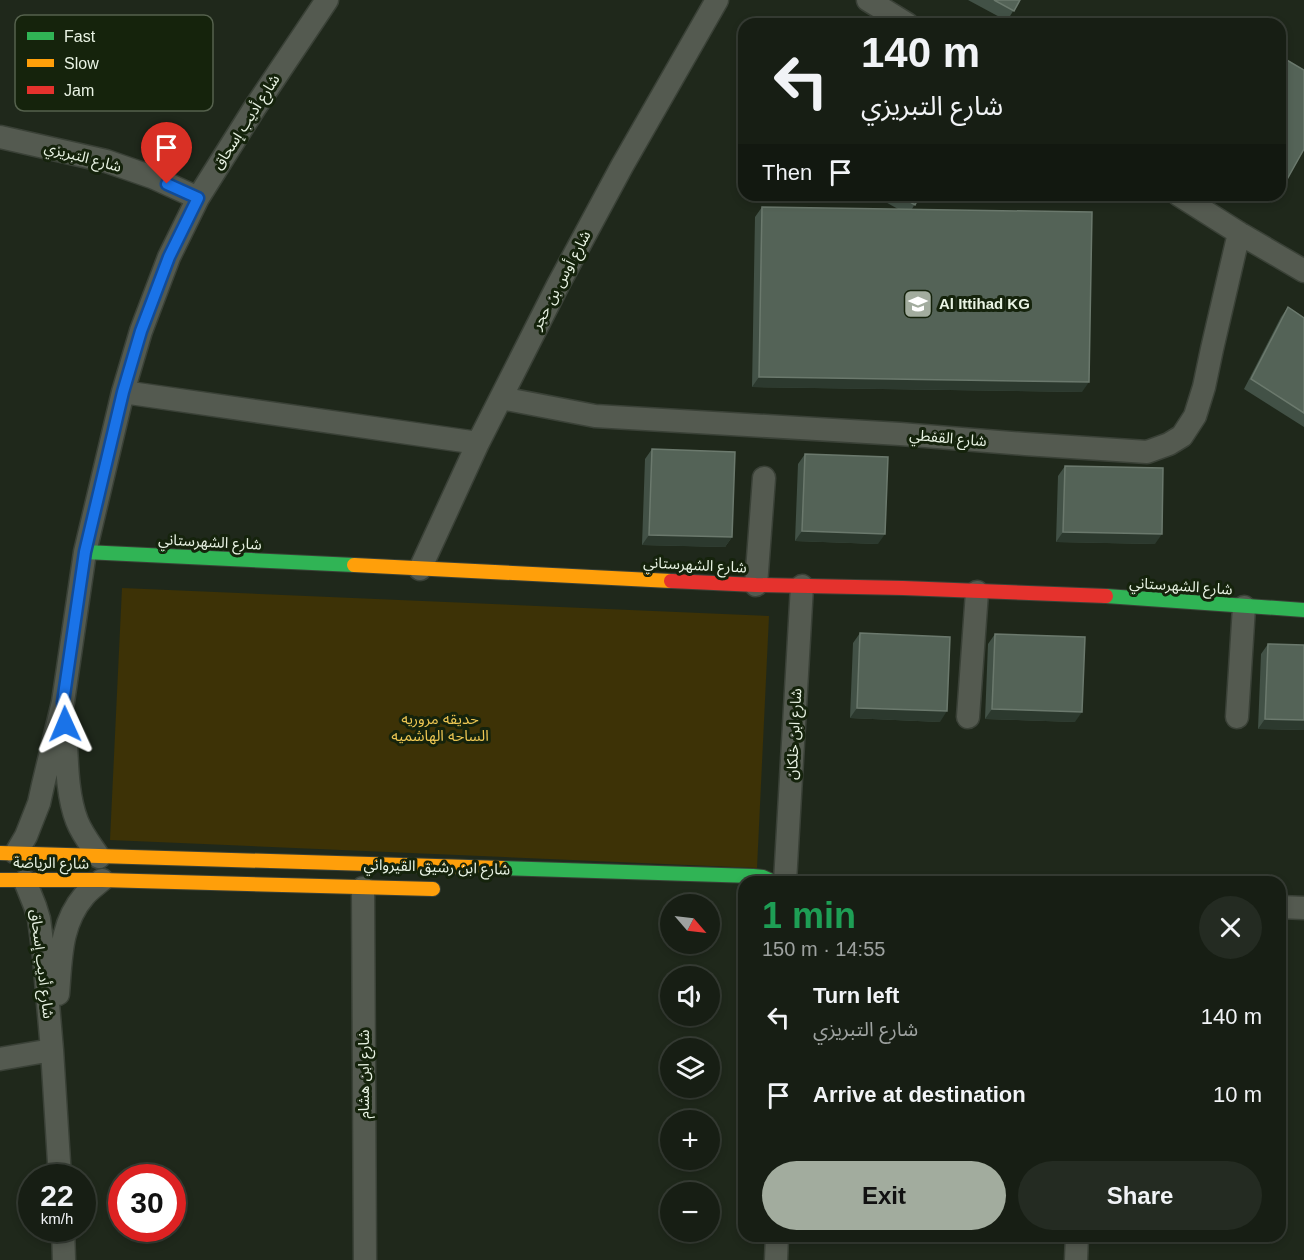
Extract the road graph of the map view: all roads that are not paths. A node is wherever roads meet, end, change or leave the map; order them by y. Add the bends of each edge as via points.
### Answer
1 (327, 0) edge
2 (717, 0) edge
3 (868, 0) edge
4 (897, 18) edge
5 (0, 137) edge
6 (198, 198) junction
7 (1188, 201) edge
8 (1239, 233) junction
9 (1304, 271) edge
10 (123, 392) junction
11 (501, 398) junction
12 (478, 443) junction
13 (764, 478) dead end
14 (85, 552) junction
15 (420, 568) junction
16 (756, 585) junction
17 (802, 586) junction
18 (977, 592) junction
19 (1244, 607) junction
20 (1304, 610) edge
21 (63, 702) junction
22 (968, 717) dead end
23 (1237, 717) dead end
24 (8, 853) edge
25 (99, 857) junction
26 (741, 876) edge
27 (785, 876) edge
28 (0, 880) edge
29 (102, 880) junction
30 (25, 881) junction
31 (363, 888) junction
32 (446, 890) dead end
33 (1286, 907) edge
34 (1304, 908) edge
35 (52, 1050) junction
36 (0, 1059) edge
37 (59, 1164) edge
38 (63, 1242) edge
39 (777, 1242) edge
40 (1077, 1242) edge
41 (64, 1260) edge
42 (365, 1260) edge
43 (776, 1260) edge
44 (1076, 1260) edge

1 - 6 street, شارع أديب إسحاق
2 - 11 street, شارع أوس بن حجر via 622,166
3 - 4 street
5 - 6 street, شارع التبريزي via 106,162
6 - 10 street, شارع أديب إسحاق via 169,257
7 - 8 street
8 - 9 street
8 - 11 street, شارع القفطي via 1195,416 1182,436 1147,452 595,416
10 - 12 street
10 - 14 street, شارع أديب إسحاق
11 - 12 street, شارع أوس بن حجر
12 - 15 street, شارع أوس بن حجر
13 - 16 street
14 - 15 street, شارع الشهرستاني
14 - 21 street, شارع أديب إسحاق
15 - 16 street, شارع الشهرستاني
16 - 17 street, شارع الشهرستاني
17 - 18 street, شارع الشهرستاني
17 - 27 street, شارع ابن خلكان
18 - 19 street, شارع الشهرستاني via 1086,595
18 - 22 street
19 - 20 street, شارع الشهرستاني
19 - 23 street
21 - 24 street, شارع أديب إسحاق via 39,803 26,836
21 - 25 street, شارع أديب إسحاق via 73,808 77,822
24 - 25 street, شارع الرياضة
25 - 26 street, شارع ابن رشيق القيرواني
28 - 30 street, شارع الرياضة
29 - 30 street, شارع الرياضة
29 - 31 street, شارع ابن رشيق القيرواني
29 - 35 street, شارع أديب إسحاق via 86,894 67,925
30 - 35 street, شارع أديب إسحاق via 39,919
31 - 32 street, شارع ابن رشيق القيرواني
31 - 42 street, شارع ابن هشام
33 - 34 street
35 - 36 street
35 - 37 street, شارع أديب إسحاق
38 - 41 street
39 - 43 street
40 - 44 street

